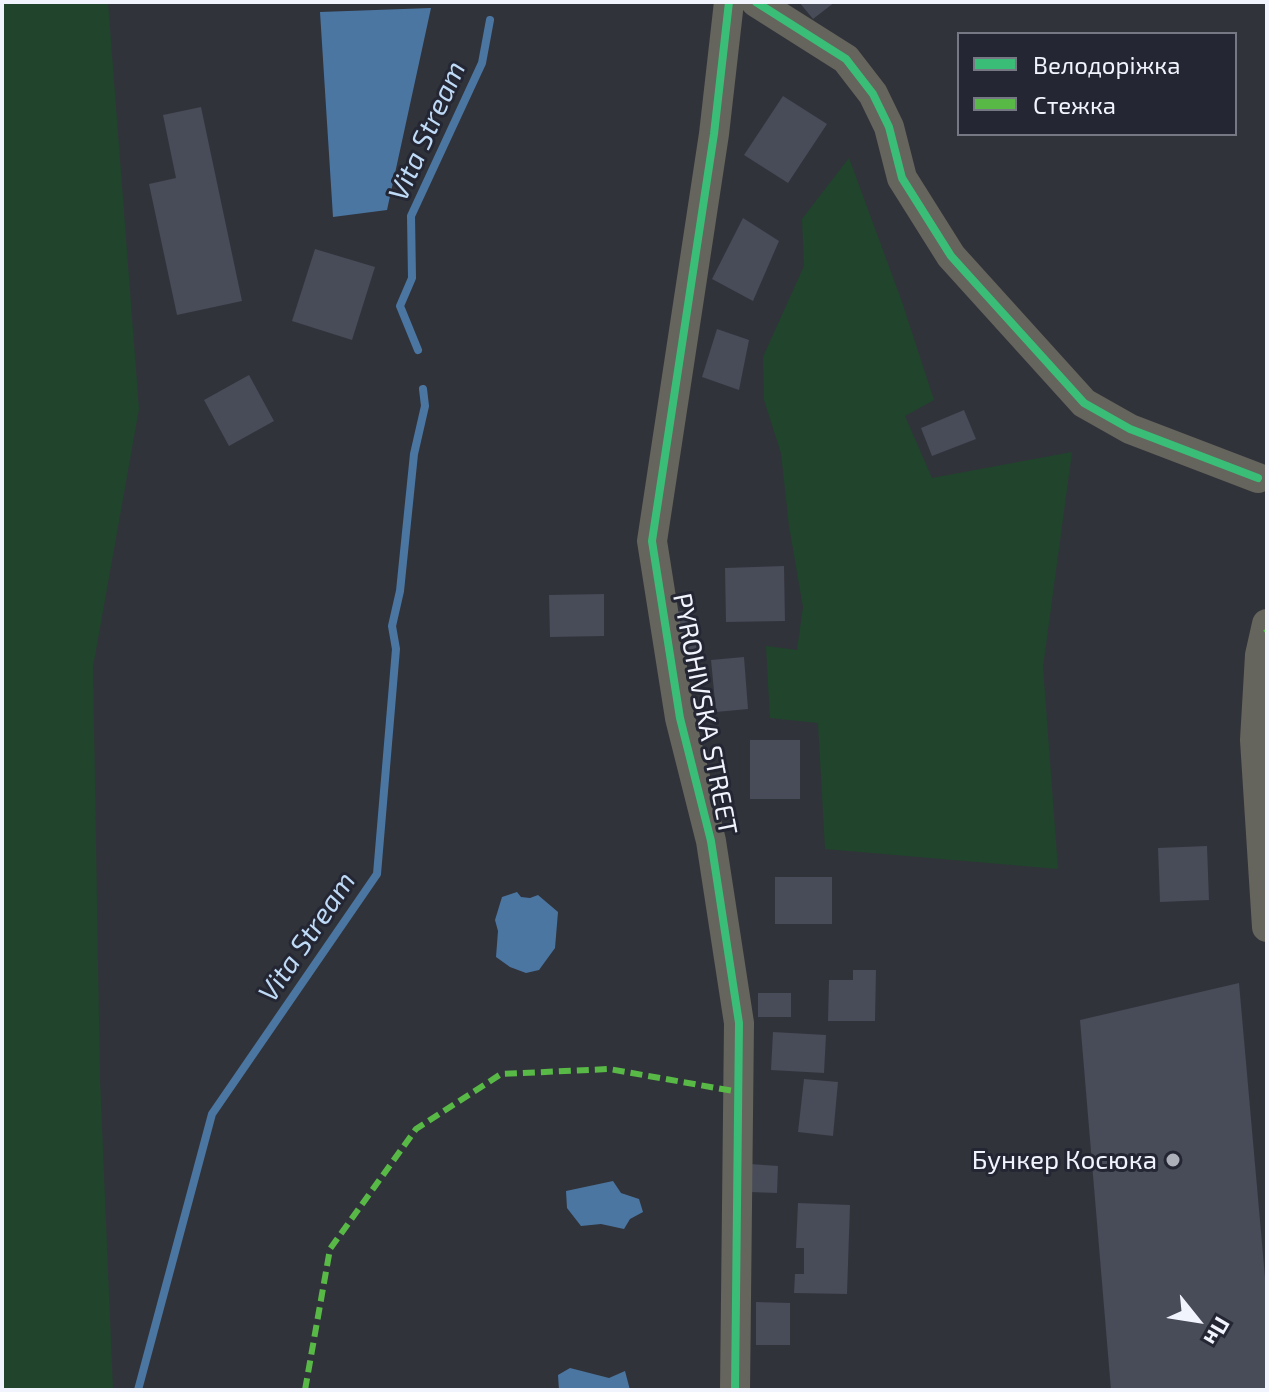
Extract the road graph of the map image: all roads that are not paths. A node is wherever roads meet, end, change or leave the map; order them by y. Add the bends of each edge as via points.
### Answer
1 (729, 2) edge
2 (756, 2) edge
3 (1258, 478) dead end
4 (1267, 624) edge
5 (1267, 927) edge
6 (735, 1390) edge

1 - 6 street, PYROHIVSKA STREET via 652,541 680,718 711,841 739,1023
2 - 3 street via 846,59 873,94 889,127 902,178 951,256 1084,403 1130,429
4 - 5 street via 1255,740

